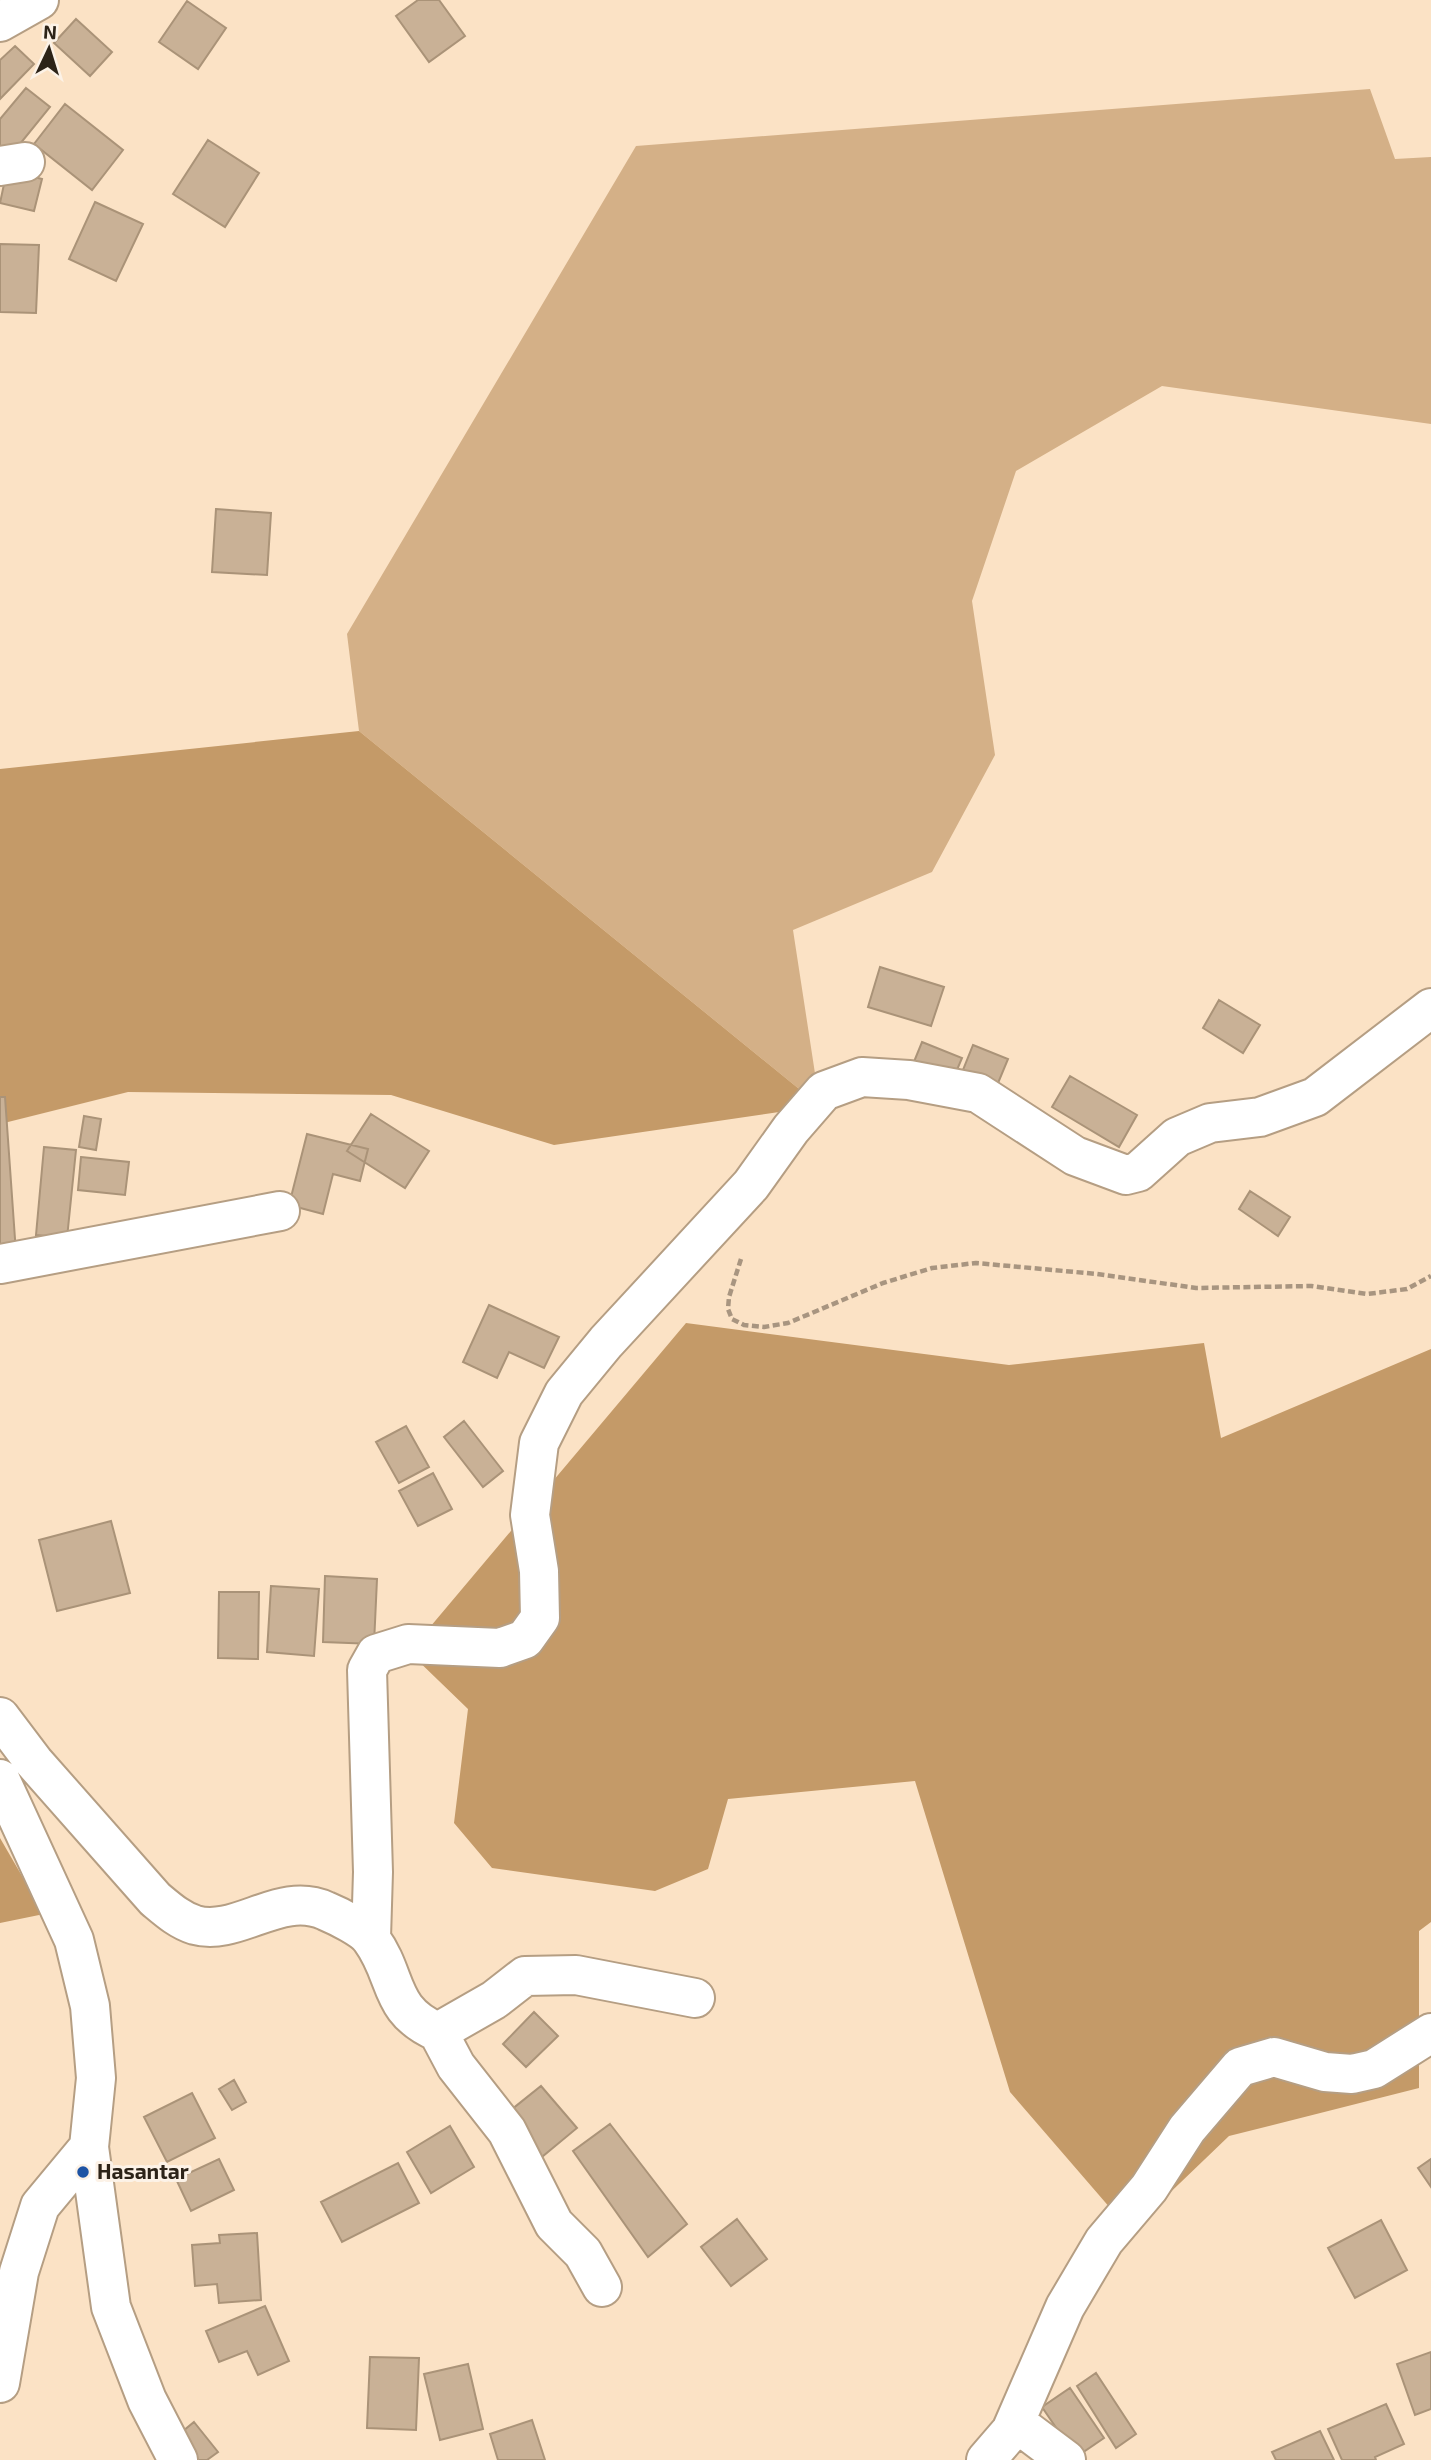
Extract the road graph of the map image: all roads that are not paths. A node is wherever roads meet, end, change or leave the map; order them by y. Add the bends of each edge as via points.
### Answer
1 (39, 0) edge
2 (0, 22) edge
3 (1431, 1008) edge
4 (280, 1211) dead end
5 (0, 1264) edge
6 (0, 1717) edge
7 (0, 1781) edge
8 (371, 1938) junction
9 (695, 1998) dead end
10 (438, 2032) junction
11 (1431, 2033) edge
12 (89, 2147) junction
13 (603, 2287) dead end
14 (0, 2383) edge
15 (1011, 2431) junction
16 (178, 2460) edge
17 (986, 2460) edge
18 (1066, 2460) edge

1 - 2 street
3 - 8 street via 1315,1097 1260,1117 1210,1123 1177,1138 1138,1172 1126,1175 1075,1156 978,1093 862,1077 824,1091 751,1185 564,1394 539,1443 530,1515 539,1570 540,1618 525,1639 500,1648 408,1644 376,1654 367,1670
4 - 5 street
6 - 8 street via 155,1899 177,1917 197,1926 217,1926 282,1907 307,1905 326,1910
7 - 12 street via 74,1940 90,2006 96,2078
8 - 10 street via 402,2006 419,2023
9 - 10 street via 576,1975 525,1976
10 - 13 street via 456,2066 507,2131 554,2224 583,2253
11 - 15 street via 1374,2069 1352,2074 1325,2072 1274,2057 1240,2067 1187,2129 1149,2188 1104,2241 1065,2307
12 - 14 street via 40,2206 19,2272
12 - 16 street via 111,2307 147,2400
15 - 17 street
15 - 18 street via 1026,2430

